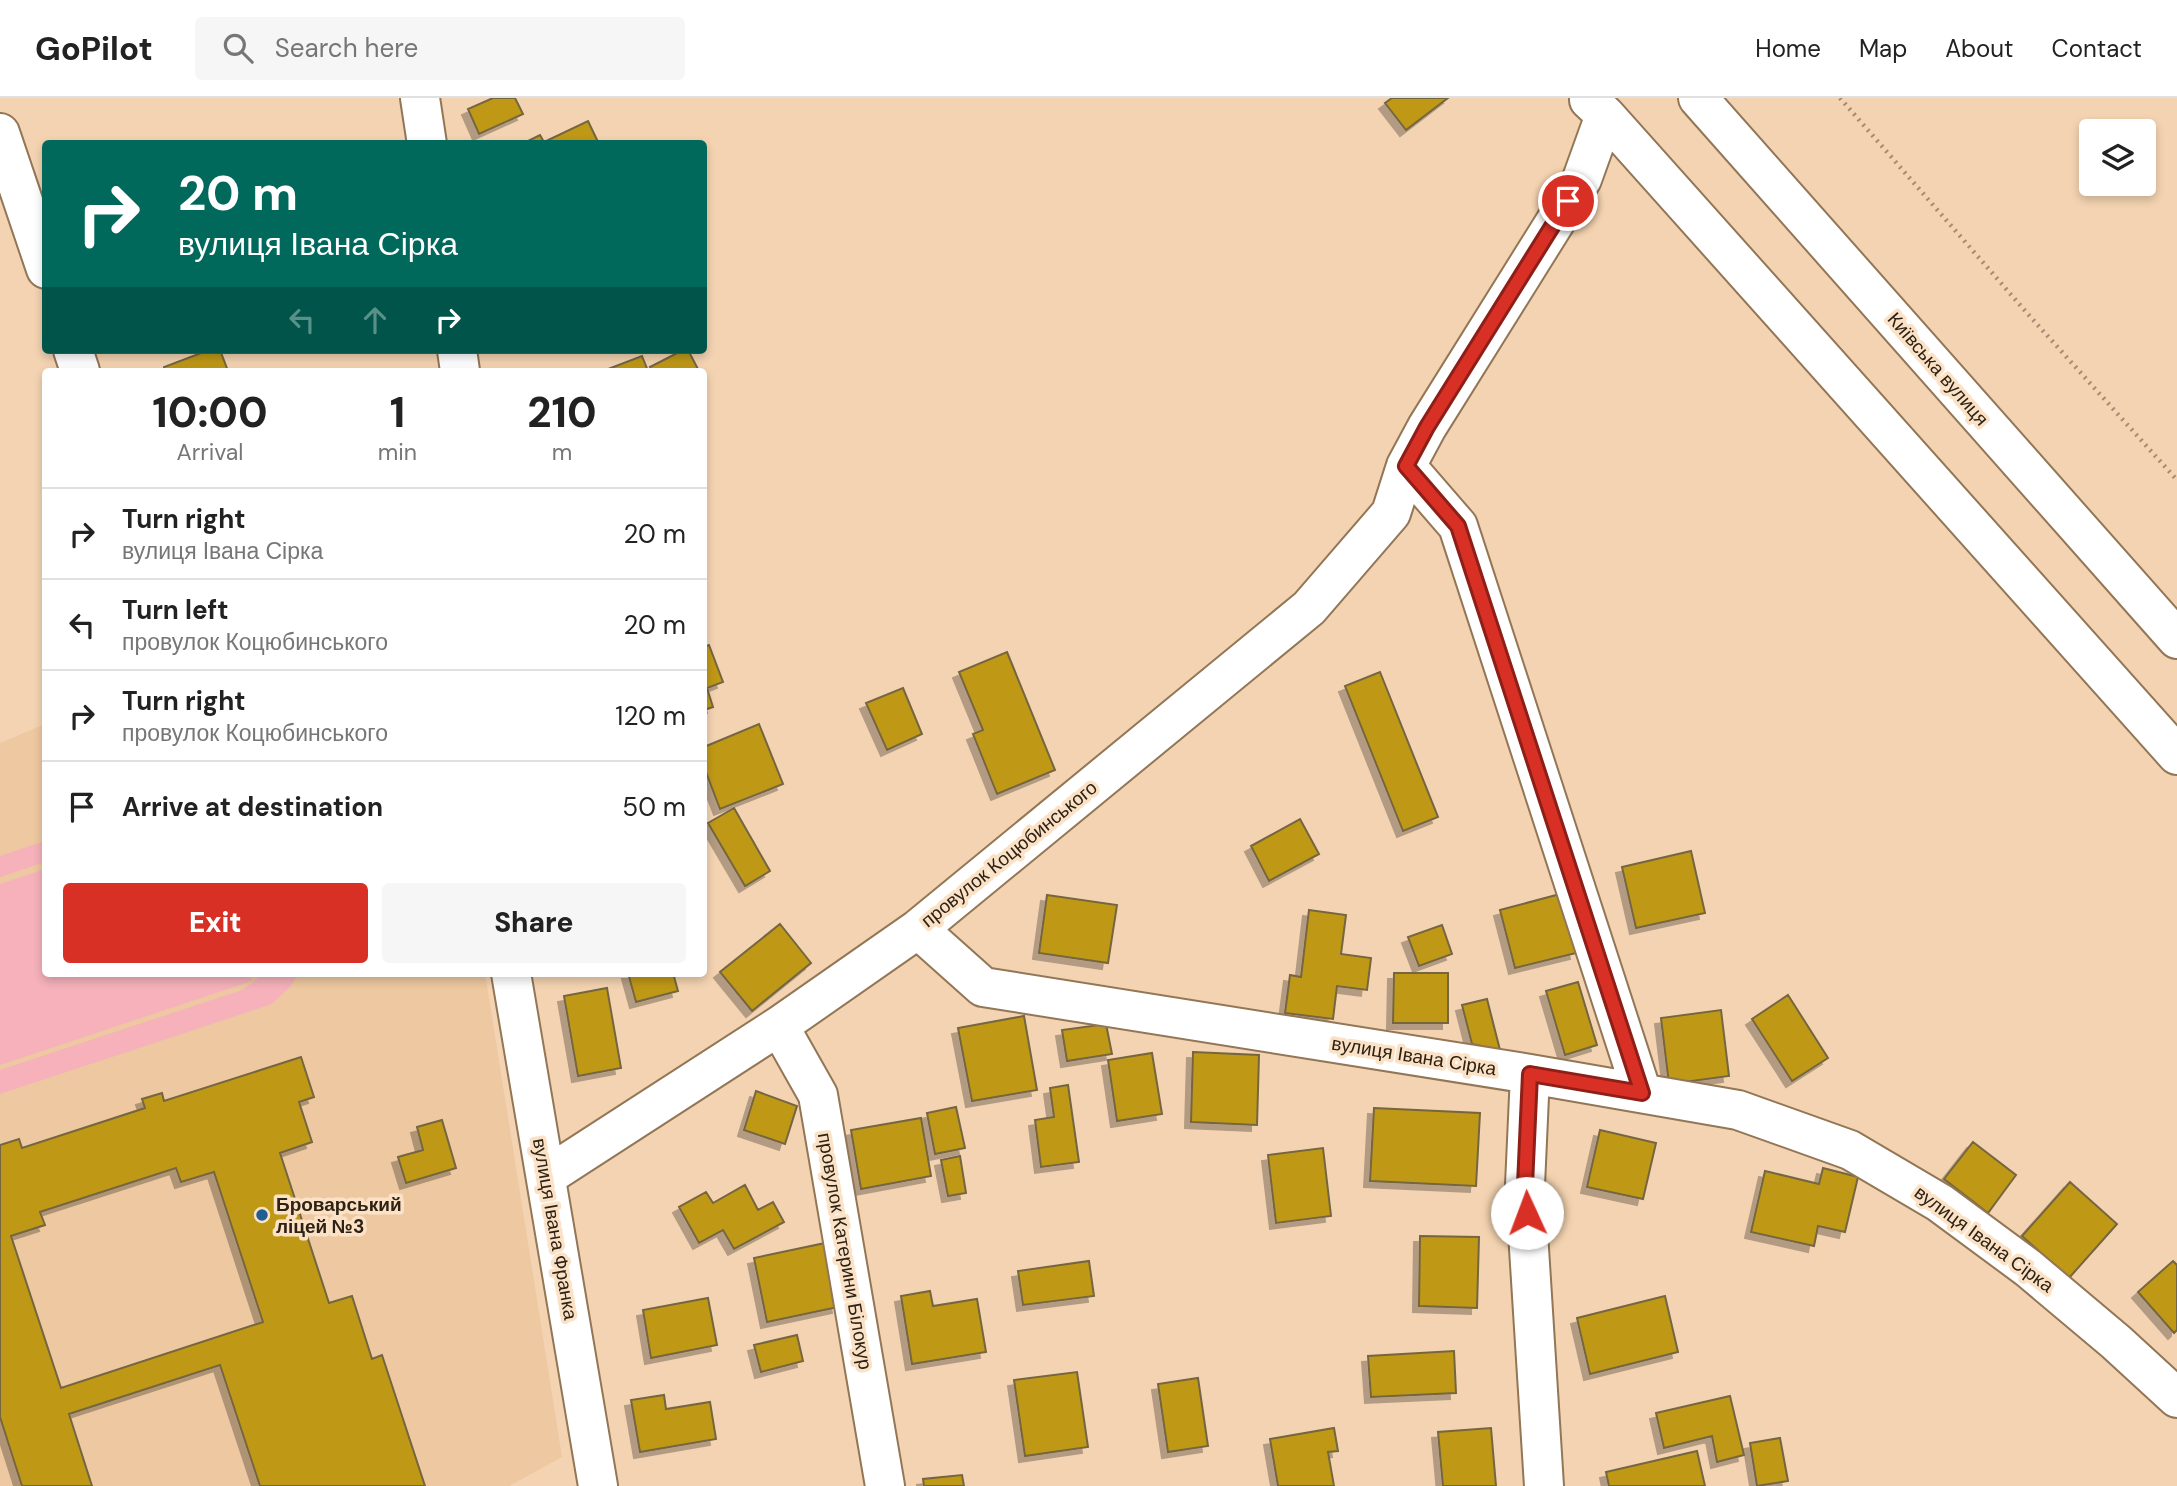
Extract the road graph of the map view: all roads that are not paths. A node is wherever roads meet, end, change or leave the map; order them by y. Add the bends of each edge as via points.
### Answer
1 (1698, 98) edge
2 (1596, 106) edge
3 (0, 134) edge
4 (42, 257) edge
5 (1406, 466) junction
6 (2177, 639) edge
7 (2177, 755) edge
8 (918, 929) junction
9 (512, 977) edge
10 (779, 1026) junction
11 (1530, 1074) junction
12 (1642, 1093) junction
13 (547, 1176) junction
14 (2177, 1398) edge
15 (595, 1485) edge
16 (885, 1486) edge
17 (1544, 1486) edge

1 - 6 street, Київська вулиця
2 - 5 street, провулок Коцюбинського via 1582,178
2 - 7 street
3 - 4 street
5 - 8 street, провулок Коцюбинського via 1391,513 1309,608
5 - 12 street via 1458,526
8 - 10 street, провулок Коцюбинського
8 - 11 street, вулиця Івана Сірка via 984,987
9 - 13 street, вулиця Івана Франка
10 - 13 street, провулок Коцюбинського
10 - 16 street, провулок Катерини Білокур via 818,1095
11 - 12 street, вулиця Івана Сірка
11 - 17 street via 1525,1185
12 - 14 street, вулиця Івана Сірка via 1738,1110 1850,1150 1940,1203 2028,1268
13 - 15 street, вулиця Івана Франка

